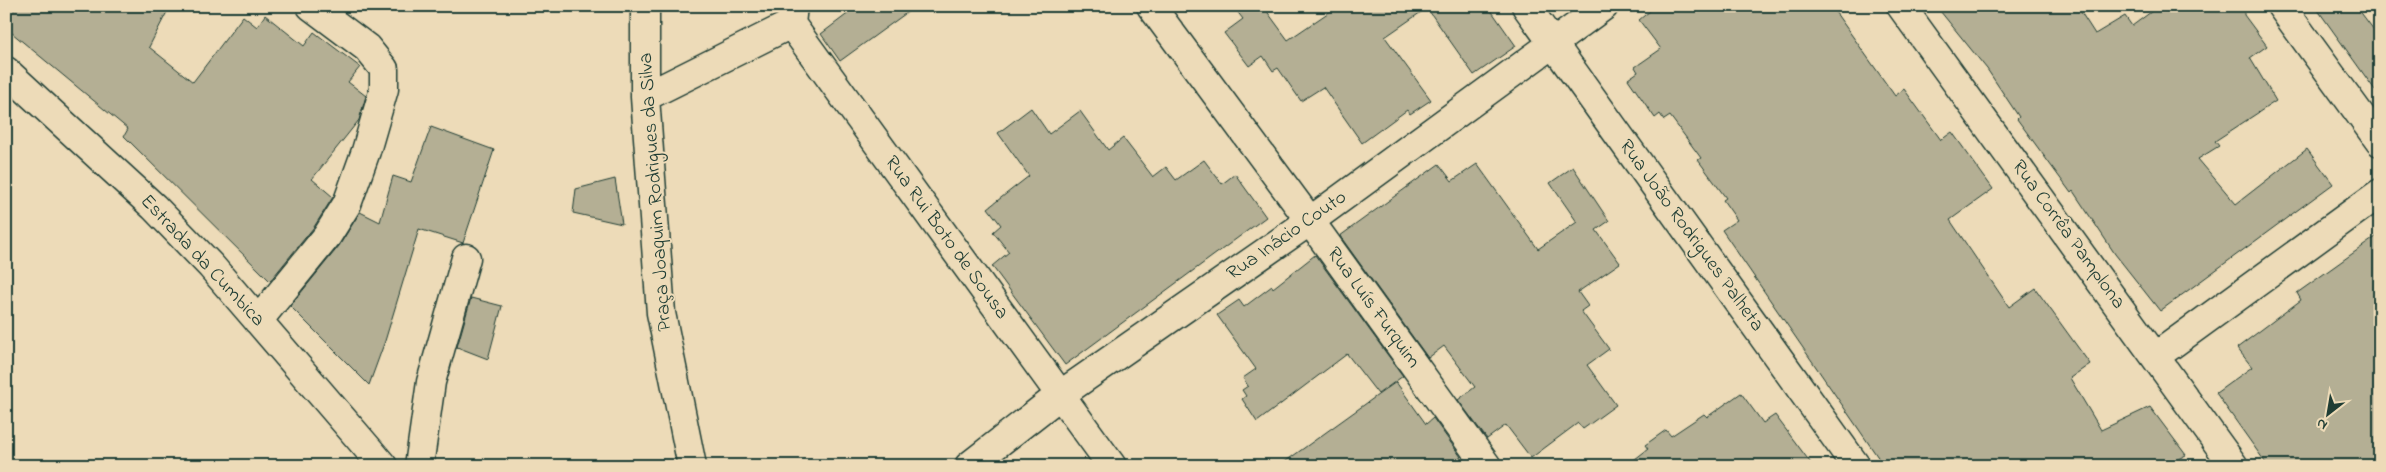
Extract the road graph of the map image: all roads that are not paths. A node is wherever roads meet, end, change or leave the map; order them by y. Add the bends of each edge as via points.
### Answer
1 (311, 6) edge
2 (645, 6) edge
3 (1151, 6) edge
4 (1526, 6) edge
5 (1604, 6) edge
6 (1901, 6) edge
7 (2281, 6) edge
8 (792, 15) edge
9 (1554, 44) junction
10 (6, 71) edge
11 (645, 97) junction
12 (2380, 142) edge
13 (2380, 193) edge
14 (1310, 221) junction
15 (466, 258) dead end
16 (258, 321) junction
17 (2156, 356) junction
18 (1060, 395) junction
19 (383, 466) edge
20 (419, 466) edge
21 (692, 466) edge
22 (969, 466) edge
23 (1112, 466) edge
24 (1487, 466) edge
25 (1856, 466) edge
26 (2234, 466) edge

1 - 16 street via 367,48 384,69 384,89 347,204 327,236
2 - 11 street, Praça Joaquim Rodrigues da Silva
3 - 14 street, Rua Luís Furquim
4 - 9 street, Rua João Rodrigues Palheta
5 - 9 street, Rua Inácio Couto
6 - 17 street, Rua Corrêa Pamplona
7 - 12 street
8 - 11 street
8 - 18 street, Rua Rui Boto de Sousa
9 - 14 street, Rua Inácio Couto
9 - 25 street, Rua João Rodrigues Palheta
10 - 16 street, Estrada da Cumbica via 154,208 211,266
11 - 21 street, Praça Joaquim Rodrigues da Silva via 661,314
13 - 17 street
14 - 18 street, Rua Inácio Couto
14 - 24 street, Rua Luís Furquim
15 - 20 street via 431,382
16 - 19 street, Estrada da Cumbica
17 - 26 street, Rua Corrêa Pamplona
18 - 22 street, Rua Inácio Couto
18 - 23 street, Rua Rui Boto de Sousa

